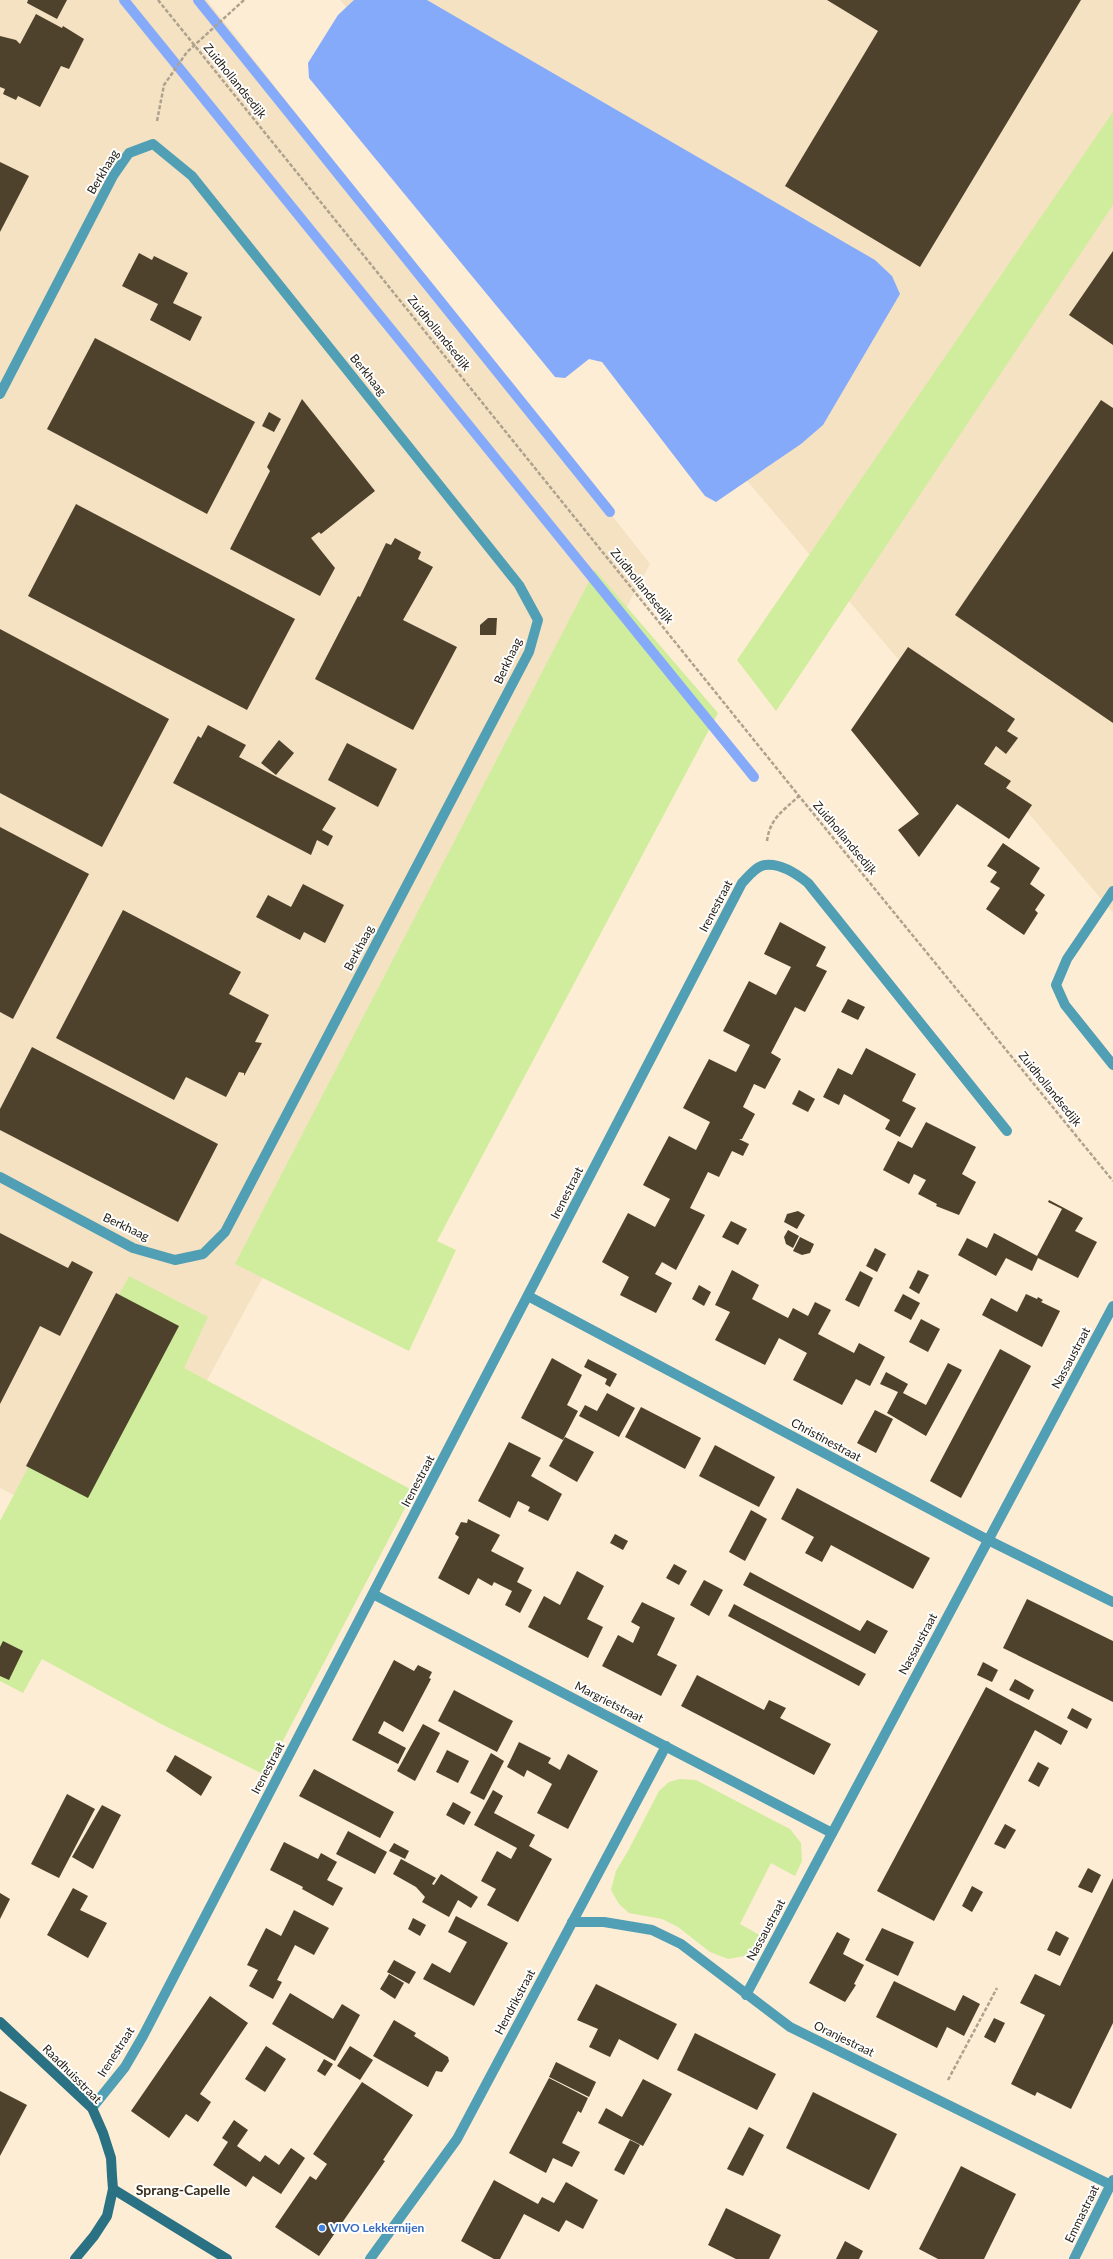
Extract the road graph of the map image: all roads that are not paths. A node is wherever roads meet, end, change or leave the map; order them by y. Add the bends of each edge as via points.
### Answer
1 (0, 394) edge
2 (1113, 891) edge
3 (1113, 1065) edge
4 (1007, 1131) dead end
5 (0, 1177) edge
6 (528, 1296) junction
7 (1113, 1306) edge
8 (988, 1540) junction
9 (373, 1594) junction
10 (1113, 1602) edge
11 (666, 1746) junction
12 (832, 1833) junction
13 (572, 1922) junction
14 (746, 1995) junction
15 (0, 2022) edge
16 (92, 2108) junction
17 (1112, 2182) edge
18 (113, 2190) junction
19 (75, 2259) edge
20 (227, 2259) edge
21 (370, 2259) edge
22 (1074, 2259) edge

1 - 5 street, Berkhaag via 113,176 129,153 153,144 192,176 519,585 538,620 529,652 225,1232 203,1254 175,1260 133,1248
2 - 3 street via 1067,959 1056,985 1065,1005
4 - 6 street, Irenestraat via 808,883 799,875 764,865 742,883
6 - 8 street, Christinestraat
6 - 9 street, Irenestraat
7 - 8 street, Nassaustraat
8 - 10 street, Christinestraat
8 - 12 street, Nassaustraat
9 - 11 street, Margrietstraat
9 - 16 street, Irenestraat via 143,2036 125,2067
11 - 12 street, Margrietstraat
11 - 13 street, Hendrikstraat
12 - 14 street, Nassaustraat
13 - 14 street, Oranjestraat via 604,1922 652,1930 681,1944
13 - 21 street, Hendrikstraat via 457,2139
14 - 17 street, Oranjestraat via 790,2027
15 - 16 street, Raadhuisstraat
16 - 18 street, Raadhuisstraat via 111,2158
17 - 22 street, Emmastraat
18 - 19 street, Raadhuisstraat via 107,2216
18 - 20 street

